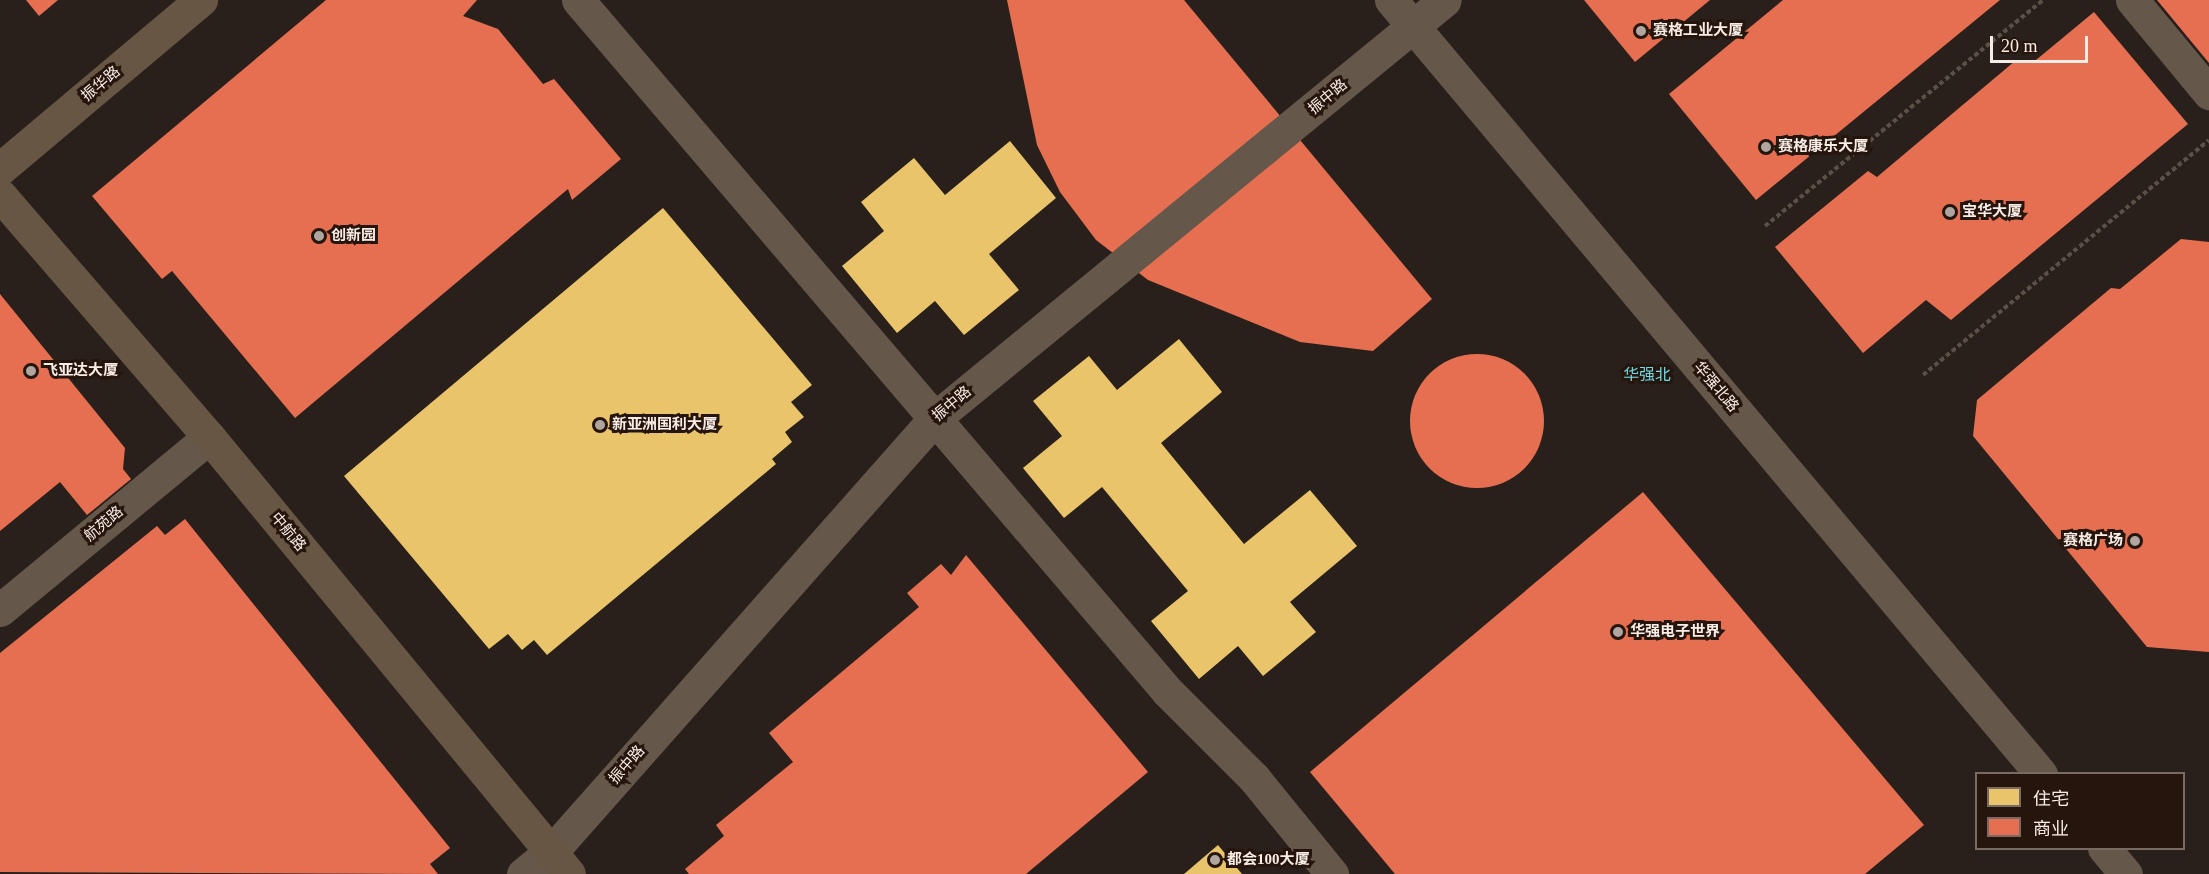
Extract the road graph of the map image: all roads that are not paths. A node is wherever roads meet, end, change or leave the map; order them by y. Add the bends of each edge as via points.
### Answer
1 (201, 0) edge
2 (578, 0) edge
3 (1391, 0) edge
4 (1444, 0) edge
5 (2132, 0) edge
6 (1413, 26) junction
7 (2209, 93) edge
8 (0, 169) edge
9 (0, 195) edge
10 (935, 418) junction
11 (209, 437) junction
12 (0, 610) edge
13 (2039, 772) edge
14 (2105, 850) edge
15 (561, 862) edge
16 (523, 874) edge
17 (1332, 874) edge
18 (2126, 874) edge

1 - 8 main road, 振华路
2 - 10 street
3 - 6 street, 华强北路
4 - 6 street, 振中路
5 - 7 street
6 - 10 street, 振中路
6 - 13 street, 华强北路
9 - 11 main road, 中航路
10 - 15 street, 振中路
10 - 17 street via 1168,692 1254,778
11 - 12 street, 航苑路
11 - 15 main road, 中航路
14 - 18 street
15 - 16 street, 振中路

